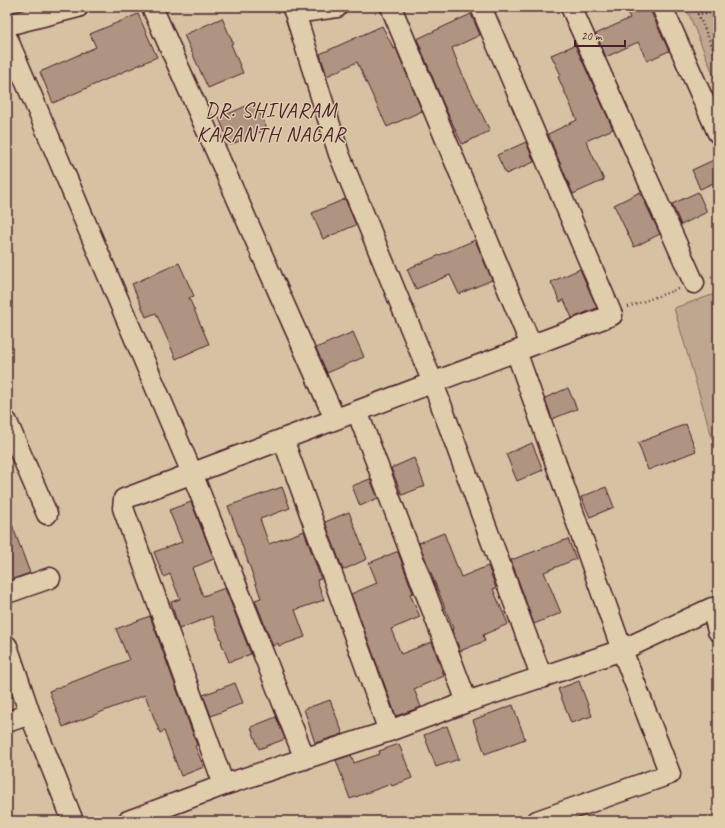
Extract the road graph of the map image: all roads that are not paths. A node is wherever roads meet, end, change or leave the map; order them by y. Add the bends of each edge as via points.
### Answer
1 (78, 7) edge
2 (152, 7) edge
3 (337, 7) edge
4 (390, 7) edge
5 (481, 7) edge
6 (571, 7) edge
7 (662, 7) edge
8 (293, 10) edge
9 (7, 25) edge
10 (7, 38) edge
11 (718, 133) edge
12 (694, 283) road end
13 (523, 348) junction
14 (433, 382) junction
15 (357, 411) junction
16 (336, 419) junction
17 (7, 422) edge
18 (283, 439) junction
19 (192, 473) junction
20 (47, 514) dead end
21 (50, 578) dead end
22 (7, 593) edge
23 (715, 606) edge
24 (718, 631) edge
25 (7, 646) edge
26 (622, 650) junction
27 (542, 678) junction
28 (467, 702) junction
29 (30, 714) junction
30 (7, 722) edge
31 (389, 731) junction
32 (305, 759) junction
33 (224, 785) junction
34 (73, 821) edge
35 (128, 821) edge
36 (537, 821) edge

1 - 9 street
2 - 16 street
3 - 8 street
4 - 13 street
5 - 13 street via 612,314
6 - 12 street
7 - 11 street
8 - 14 street via 339,154
10 - 19 street
13 - 14 street
13 - 26 street
14 - 15 street
14 - 27 street
15 - 16 street
15 - 28 street
16 - 18 street
17 - 20 street
18 - 19 street
18 - 31 street
19 - 32 street
19 - 33 street via 124,499 123,508
21 - 22 street
23 - 24 street
23 - 26 street
25 - 29 street
26 - 27 street
26 - 36 street via 670,774
27 - 28 street
28 - 31 street
29 - 30 street
29 - 34 street
31 - 32 street
32 - 33 street
33 - 35 street

